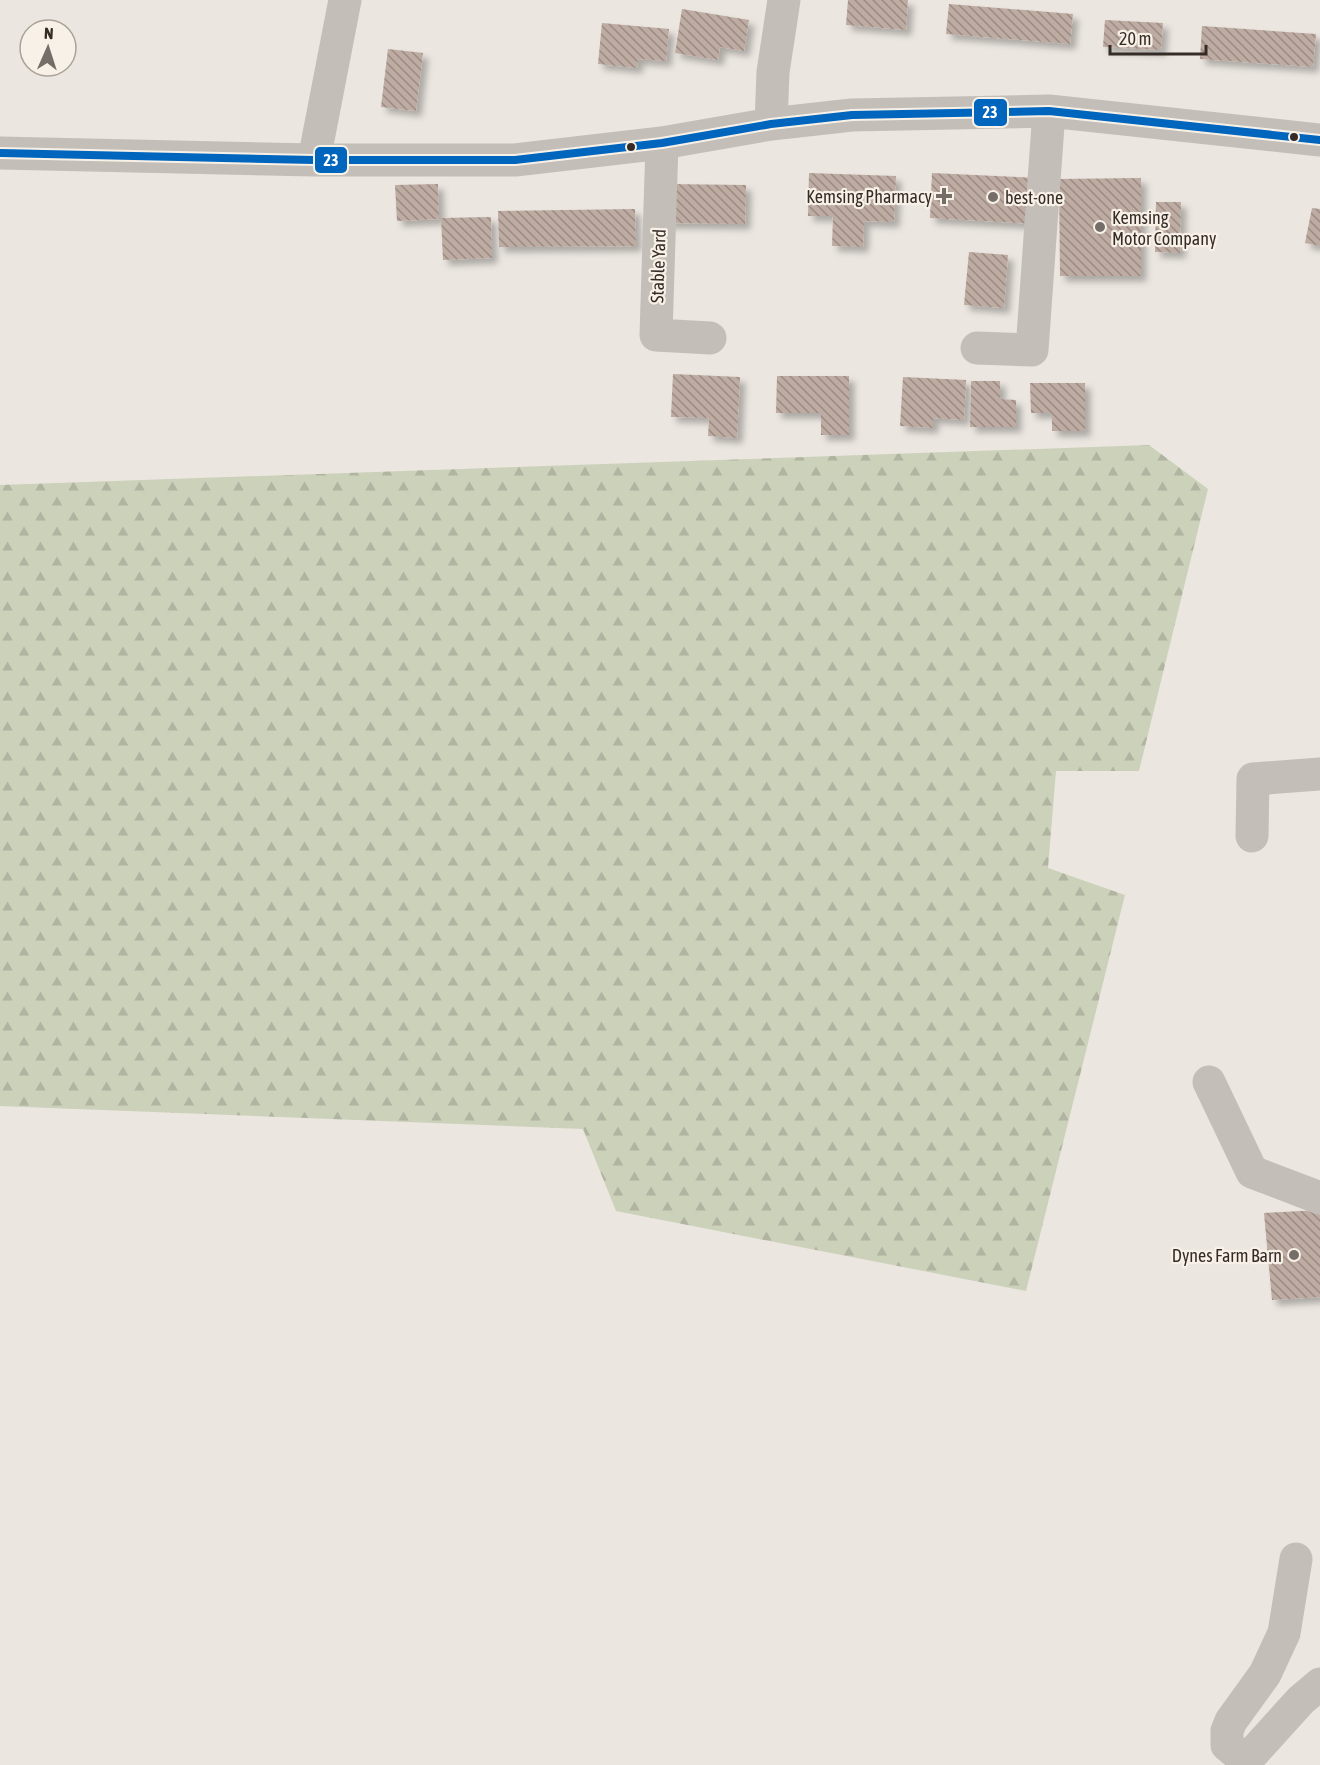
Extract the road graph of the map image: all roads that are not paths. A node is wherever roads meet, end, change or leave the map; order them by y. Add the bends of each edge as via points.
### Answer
1 (345, 0) edge
2 (784, 0) edge
3 (1049, 111) junction
4 (771, 124) junction
5 (1320, 140) edge
6 (662, 143) junction
7 (0, 153) edge
8 (314, 160) junction
9 (710, 338) dead end
10 (977, 348) dead end
11 (1320, 774) edge
12 (1251, 837) dead end
13 (1209, 1082) dead end
14 (1320, 1198) edge
15 (1296, 1559) dead end
16 (1320, 1684) edge
17 (1244, 1763) edge

1 - 8 street
2 - 4 street via 773,72
3 - 4 street via 852,115
3 - 5 street
3 - 10 street via 1032,350
4 - 6 street
6 - 8 street via 515,160
6 - 9 street, Stable Yard via 656,335
7 - 8 street
11 - 12 street via 1253,779
13 - 14 street via 1252,1172
15 - 17 street via 1284,1633 1265,1674 1227,1731 1227,1745
16 - 17 street via 1300,1700

